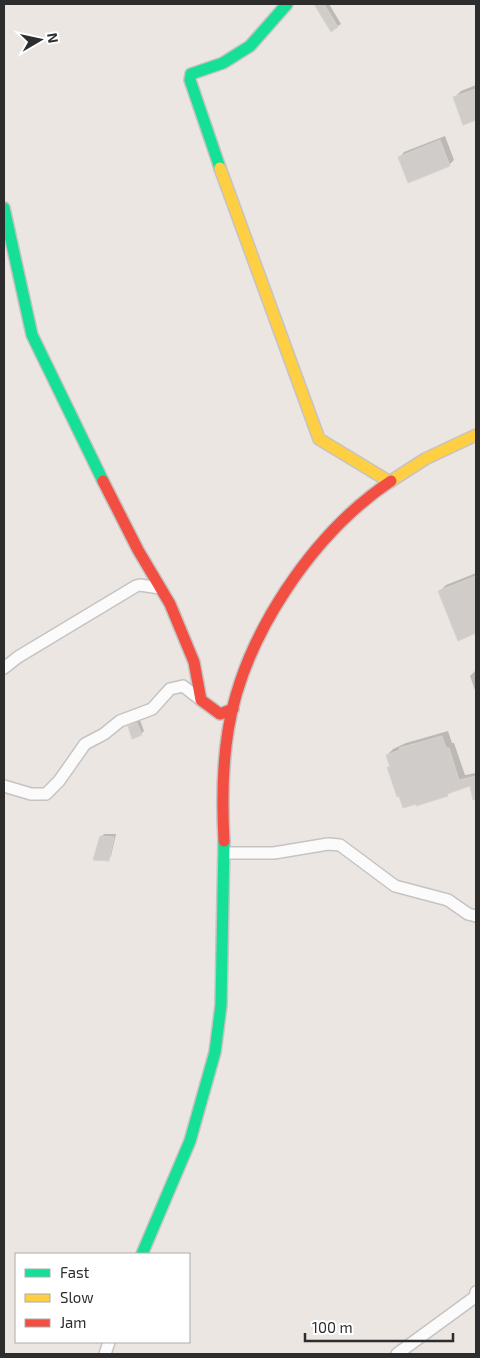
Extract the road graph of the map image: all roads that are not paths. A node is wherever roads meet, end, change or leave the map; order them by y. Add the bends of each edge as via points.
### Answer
1 (286, 4) edge
2 (4, 208) edge
3 (476, 435) edge
4 (390, 482) junction
5 (160, 588) junction
6 (4, 668) edge
7 (201, 700) junction
8 (233, 709) junction
9 (4, 786) edge
10 (224, 853) junction
11 (476, 916) edge
12 (142, 1253) edge
13 (476, 1292) edge
14 (398, 1354) edge

1 - 4 street via 250,46 224,63 191,74 190,80 230,200 319,439
2 - 5 street via 32,335 71,419
3 - 4 street via 431,455
4 - 8 street via 340,522 298,571 263,632
5 - 6 street via 136,586
5 - 7 street via 191,653
7 - 8 street via 220,714
7 - 9 street via 183,686 172,687 152,709 120,721 85,744 46,794 30,794
8 - 10 street via 222,786
10 - 11 street via 274,853 340,845 395,886 448,900
10 - 12 street via 220,1021 212,1070 197,1123
13 - 14 street via 475,1297 447,1320

